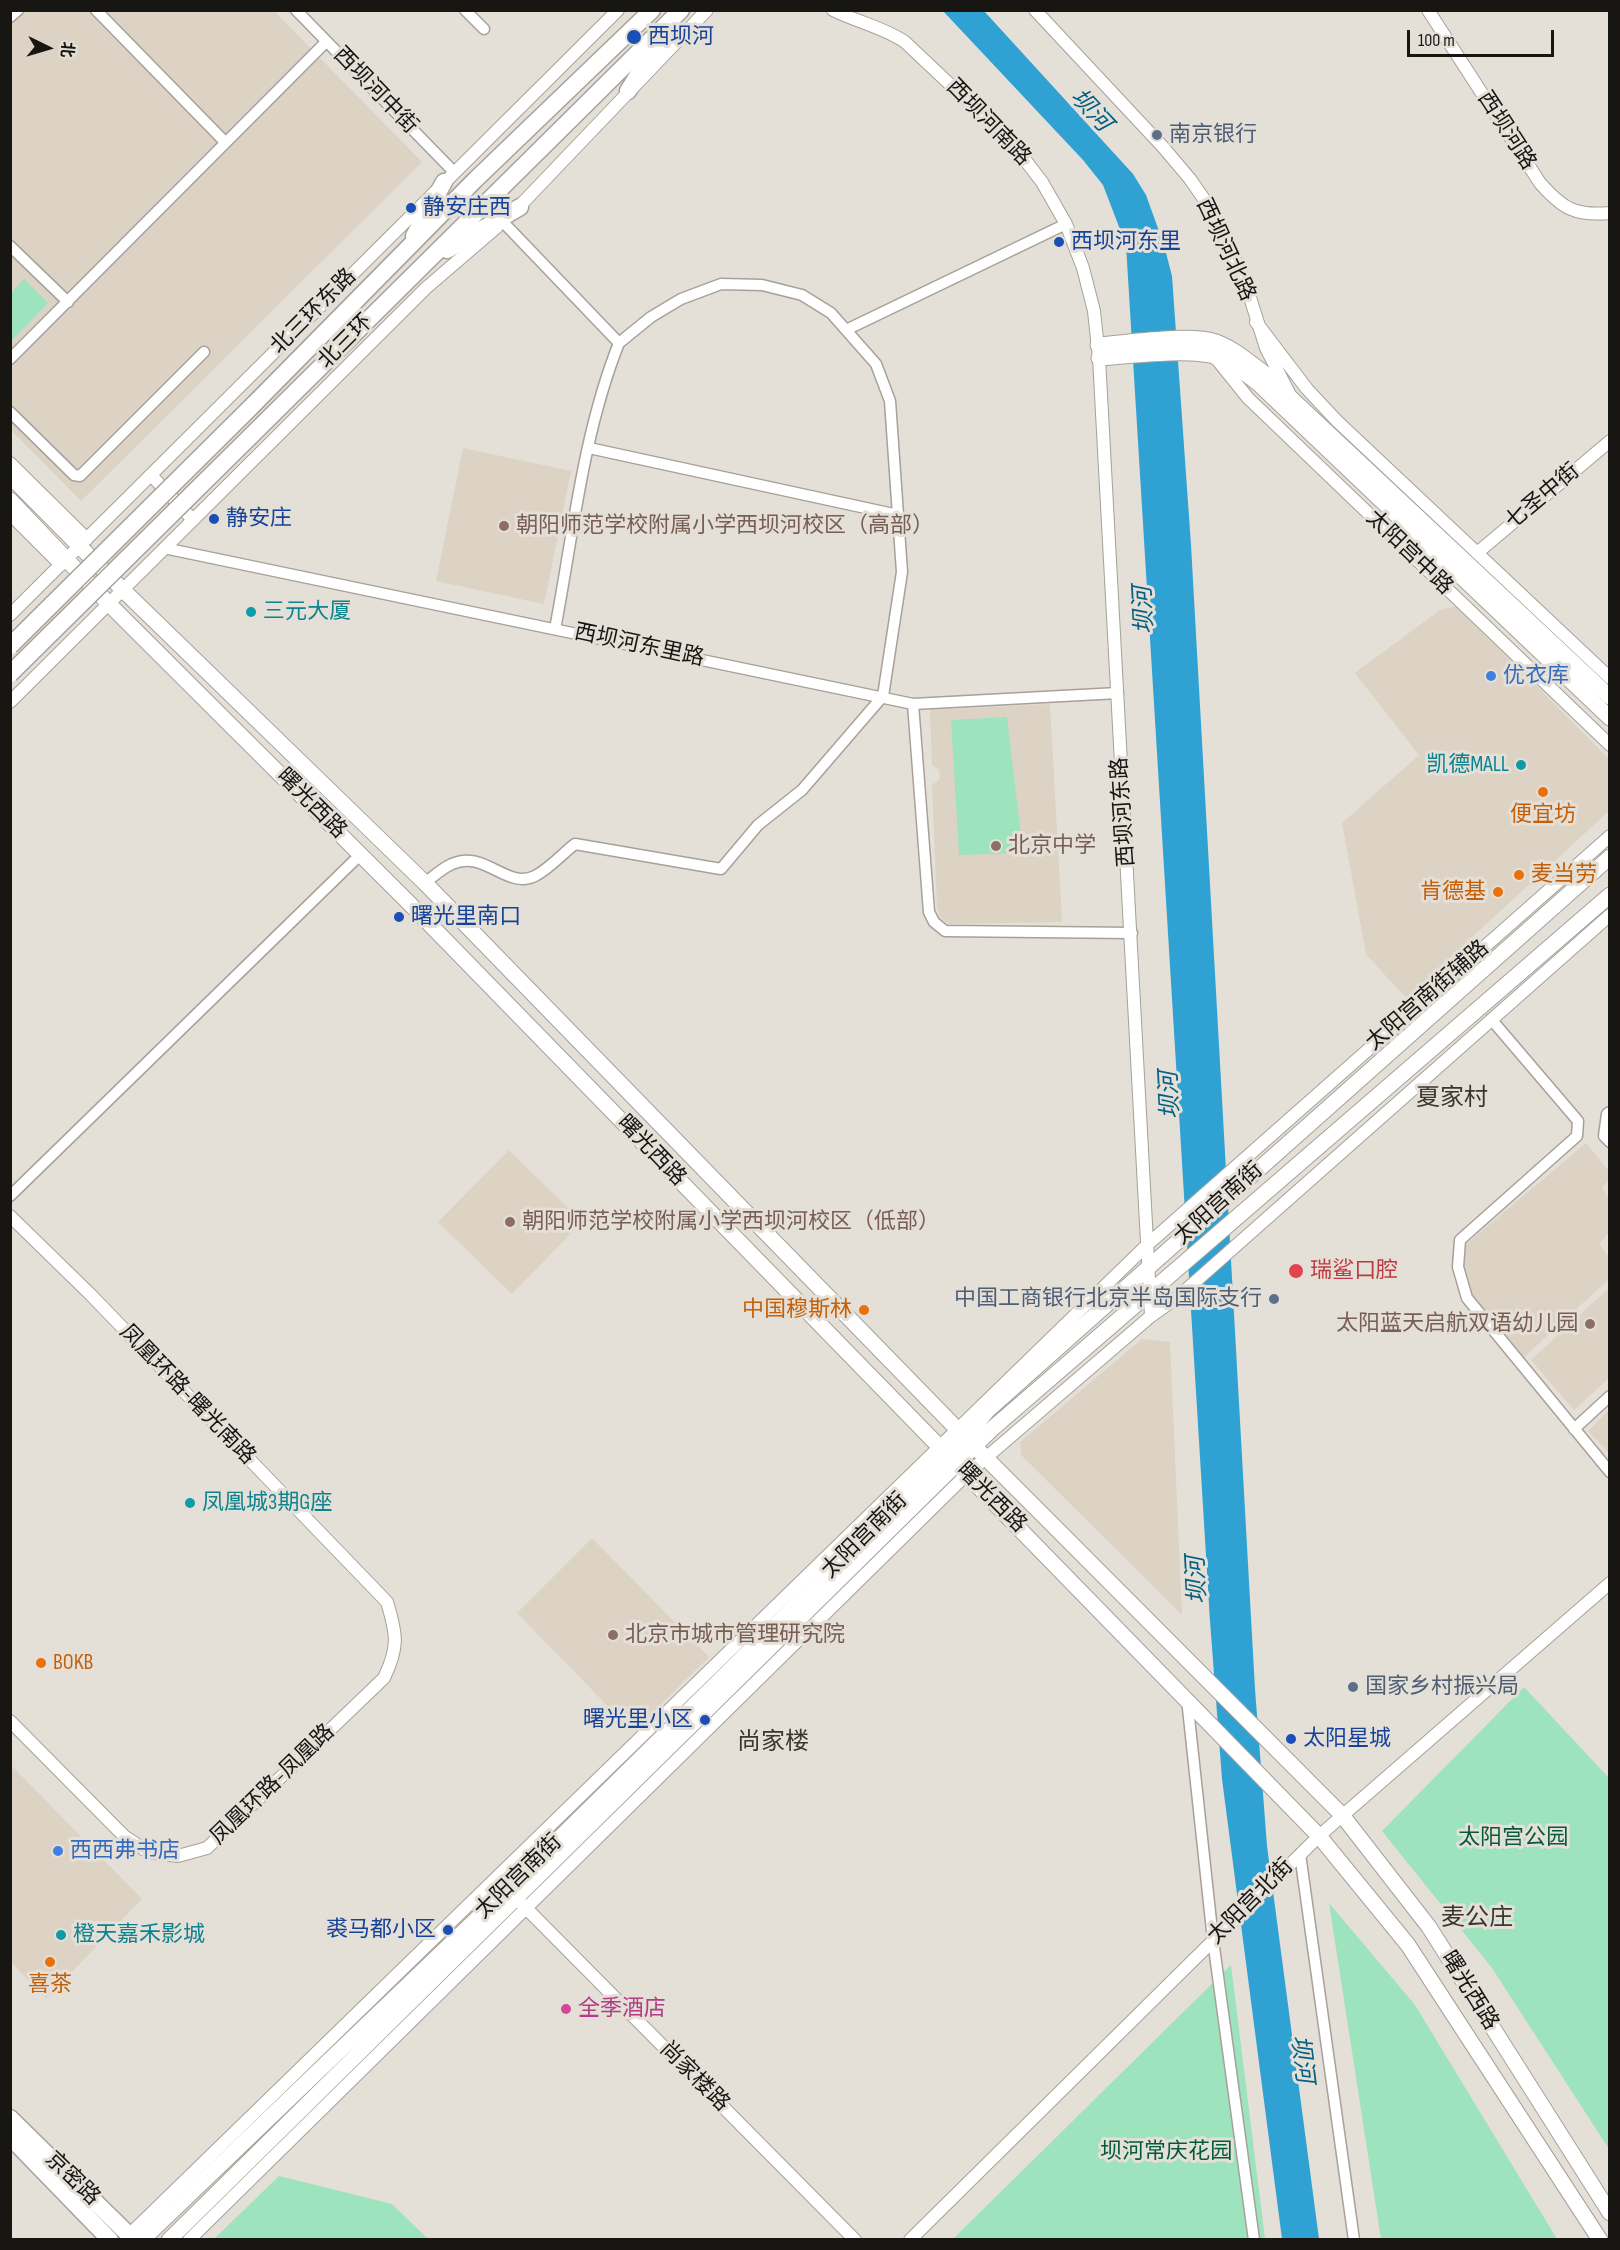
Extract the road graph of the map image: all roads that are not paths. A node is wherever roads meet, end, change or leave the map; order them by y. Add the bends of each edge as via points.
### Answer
1 (18, 10) edge
2 (96, 10) edge
3 (296, 10) edge
4 (465, 10) edge
5 (618, 10) edge
6 (652, 10) edge
7 (707, 10) edge
8 (833, 10) edge
9 (1035, 10) edge
10 (1428, 10) edge
11 (678, 14) edge
12 (10, 17) edge
13 (484, 29) dead end
14 (326, 42) junction
15 (628, 91) junction
16 (225, 142) junction
17 (449, 177) junction
18 (520, 207) junction
19 (1610, 213) edge
20 (503, 222) junction
21 (1065, 224) junction
22 (10, 246) edge
23 (402, 257) junction
24 (423, 265) junction
25 (68, 302) junction
26 (1256, 322) junction
27 (848, 329) junction
28 (619, 343) junction
29 (1195, 346) junction
30 (1105, 351) junction
31 (204, 352) dead end
32 (1215, 356) junction
33 (10, 359) edge
34 (1292, 400) junction
35 (10, 412) edge
36 (1610, 441) edge
37 (589, 448) junction
38 (10, 464) edge
39 (151, 475) junction
40 (10, 476) edge
41 (10, 500) edge
42 (10, 514) edge
43 (898, 515) junction
44 (193, 520) junction
45 (1452, 530) junction
46 (84, 542) junction
47 (164, 548) junction
48 (1477, 553) junction
49 (64, 562) junction
50 (1424, 567) junction
51 (1470, 584) junction
52 (1489, 585) junction
53 (123, 590) junction
54 (108, 603) junction
55 (10, 615) edge
56 (555, 629) junction
57 (10, 646) edge
58 (10, 651) edge
59 (1547, 658) junction
60 (1534, 672) junction
61 (10, 674) edge
62 (35, 676) junction
63 (1610, 678) edge
64 (1118, 693) junction
65 (883, 696) junction
66 (1610, 698) edge
67 (10, 702) edge
68 (913, 704) junction
69 (1610, 718) edge
70 (1610, 745) edge
71 (1610, 836) edge
72 (361, 854) junction
73 (1610, 857) edge
74 (425, 883) junction
75 (1610, 895) edge
76 (1610, 915) edge
77 (1132, 933) junction
78 (1491, 1019) junction
79 (1610, 1112) edge
80 (1610, 1142) edge
81 (10, 1196) edge
82 (1181, 1215) joint
83 (10, 1216) edge
84 (1147, 1245) junction
85 (1148, 1265) junction
86 (1149, 1294) junction
87 (1151, 1316) junction
88 (1610, 1396) edge
89 (1574, 1428) junction
90 (971, 1442) junction
91 (953, 1460) junction
92 (1610, 1472) edge
93 (1610, 1583) edge
94 (387, 1602) joint
95 (1189, 1700) junction
96 (10, 1721) edge
97 (1342, 1815) junction
98 (1319, 1836) junction
99 (1299, 1855) junction
100 (517, 1898) junction
101 (1214, 1939) junction
102 (10, 2118) edge
103 (10, 2137) edge
104 (1610, 2213) edge
105 (135, 2238) edge
106 (110, 2240) edge
107 (169, 2240) edge
108 (189, 2240) edge
109 (855, 2240) edge
110 (910, 2240) edge
111 (1254, 2240) edge
112 (1354, 2240) edge
113 (1600, 2240) edge

1 - 12 street
2 - 16 street
3 - 14 street, 西坝河中街
4 - 13 street
5 - 17 street, 北三环东路
6 - 23 highway, 北三环 via 475,180
7 - 15 street
8 - 21 street, 西坝河南路 via 887,30 929,63 1030,163
9 - 26 street, 西坝河北路 via 1190,179 1215,215 1247,288
10 - 19 street, 西坝河路 via 1540,183 1556,201 1573,212
11 - 15 highway
11 - 24 highway, 北三环
14 - 16 street
14 - 17 street, 西坝河中街
15 - 18 street
16 - 25 street
17 - 23 highway
17 - 39 street, 北三环东路
18 - 20 street
18 - 24 highway
20 - 28 street
20 - 44 street via 426,288
21 - 27 street
21 - 30 street, 西坝河南路 via 1090,290
22 - 25 street
23 - 57 highway, 北三环, bridge
24 - 61 highway, 北三环, bridge
25 - 33 street
26 - 34 street, 西坝河北路
26 - 45 street, 太阳宫中路 via 1337,421
27 - 28 street via 802,295 762,285 721,284 681,299
27 - 43 street via 876,364 890,401
28 - 37 street
29 - 30 main road
29 - 32 main road, 太阳宫中路
29 - 34 main road, 太阳宫中路 via 1215,342 1236,353
30 - 64 street, 西坝河东路
31 - 35 street via 80,476 74,475
32 - 50 street, 太阳宫中路 via 1248,398
32 - 51 main road, 太阳宫中路 via 1260,385
34 - 52 main road, 太阳宫中路
36 - 48 street, 七圣中街
37 - 43 street
37 - 56 street
38 - 46 street
39 - 44 street
39 - 46 street, 北三环东路
40 - 46 main road, 曙光西路
41 - 49 main road, 曙光西路
42 - 49 street
43 - 65 street via 902,572
44 - 47 street
45 - 48 street, 太阳宫中路
45 - 52 street
46 - 49 street, 北三环东路
46 - 53 main road, 曙光西路
47 - 53 street
47 - 56 street, 西坝河东里路
48 - 63 street, 太阳宫中路
49 - 54 main road, 曙光西路
49 - 55 street, 北三环东路
50 - 51 street
50 - 60 street, 太阳宫中路
51 - 59 main road, 太阳宫中路
52 - 66 main road, 太阳宫中路
53 - 54 street
53 - 74 main road, 曙光西路
54 - 62 street
54 - 72 main road, 曙光西路
56 - 65 street, 西坝河东里路
58 - 62 street
59 - 60 street
59 - 69 main road, 太阳宫中路
60 - 70 street, 太阳宫中路
62 - 67 street
64 - 68 street, 西坝河东里路
64 - 77 street, 西坝河东路
65 - 68 street, 西坝河东里路
65 - 74 street via 802,790 758,825 721,869 575,844 534,877 514,880 484,863 466,861 452,864
68 - 77 street via 930,912 934,922 945,931
71 - 82 street, 太阳宫南街辅路
72 - 81 street
72 - 91 main road, 曙光西路
73 - 85 main road, 太阳宫南街
74 - 90 main road, 曙光西路
75 - 86 main road, 太阳宫南街
76 - 78 street, 太阳宫南街
77 - 84 street, 西坝河东路
78 - 87 street, 太阳宫南街 via 1186,1290
78 - 89 street via 1578,1121 1577,1136 1460,1240 1458,1267 1467,1298
79 - 80 street via 1606,1114 1604,1136
82 - 84 street, 太阳宫南街
83 - 94 street, 凤凰环路-曙光南路
84 - 85 street, 西坝河东路
84 - 90 street, 太阳宫南街
85 - 86 street, 西坝河东路
85 - 90 main road, 太阳宫南街 via 987,1411
86 - 87 street, 西坝河东路
86 - 90 main road, 太阳宫南街
87 - 90 street, 太阳宫南街
88 - 89 street
89 - 92 street
90 - 91 main road, 太阳宫南街
90 - 91 street, 太阳宫南街
90 - 97 main road, 曙光西路
91 - 95 main road, 曙光西路
91 - 100 main road, 太阳宫南街
91 - 100 street, 太阳宫南街
91 - 105 street, 太阳宫南街
93 - 97 street, 太阳宫北街
94 - 96 street, 凤凰环路-凤凰路 via 396,1631 395,1655 384,1678 207,1848 178,1857 148,1852 124,1836
95 - 98 main road, 曙光西路
95 - 101 street
97 - 98 street, 太阳宫北街
97 - 104 main road, 曙光西路 via 1429,1927
98 - 99 street, 太阳宫北街
98 - 113 main road, 曙光西路 via 1408,1945
99 - 101 street, 太阳宫北街
99 - 112 street
100 - 105 main road, 太阳宫南街
100 - 107 main road, 太阳宫南街
100 - 108 street, 太阳宫南街
100 - 109 street, 尚家楼路
101 - 110 street, 太阳宫北街
101 - 111 street
102 - 105 highway, 京密路
103 - 106 highway, 京密路

